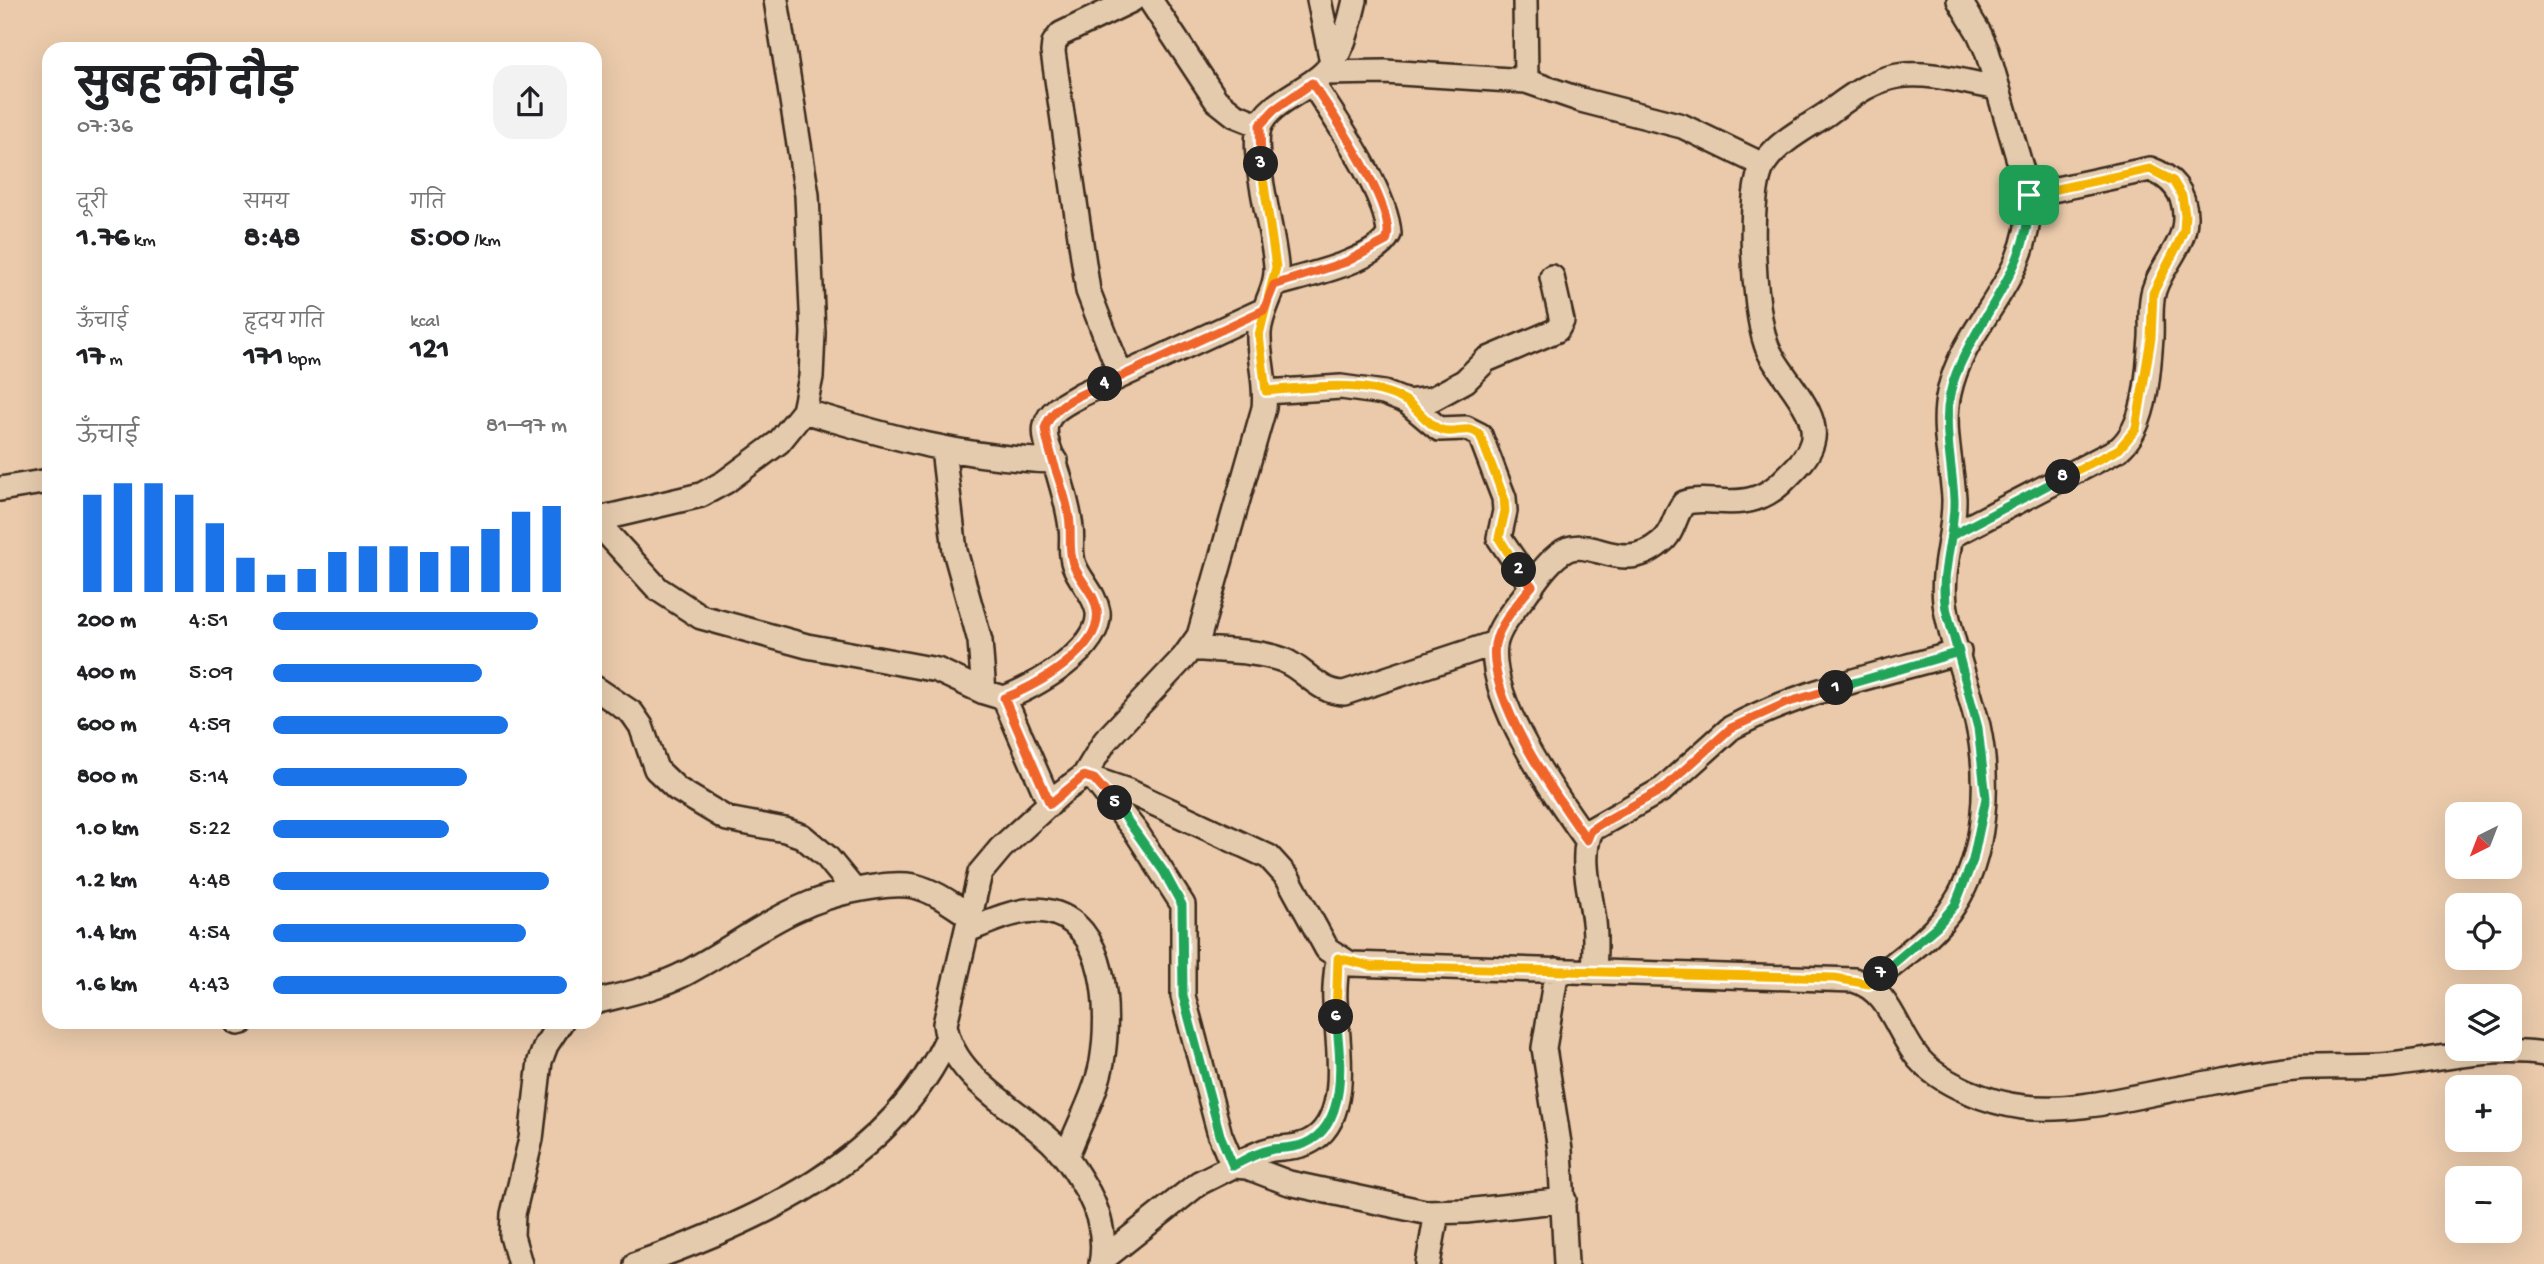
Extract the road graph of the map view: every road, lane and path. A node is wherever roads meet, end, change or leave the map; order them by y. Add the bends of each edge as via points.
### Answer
1 (776, 0) edge
2 (1132, 0) edge
3 (1150, 0) edge
4 (1319, 0) edge
5 (1355, 0) edge
6 (1525, 0) edge
7 (1959, 0) edge
8 (1323, 73) junction
9 (1526, 81) junction
10 (1998, 88) junction
11 (1260, 125) junction
12 (1763, 165) junction
13 (2029, 195) junction
14 (1552, 277) dead end
15 (1274, 285) junction
16 (1264, 310) junction
17 (1121, 376) junction
18 (1266, 391) junction
19 (1407, 402) junction
20 (804, 411) junction
21 (943, 449) junction
22 (1056, 461) junction
23 (42, 482) edge
24 (0, 489) edge
25 (602, 519) edge
26 (602, 528) edge
27 (1951, 536) junction
28 (1532, 586) junction
29 (1496, 643) junction
30 (1192, 648) junction
31 (1959, 652) junction
32 (602, 693) edge
33 (994, 695) junction
34 (1089, 778) junction
35 (1050, 804) junction
36 (1587, 840) junction
37 (854, 890) junction
38 (969, 923) junction
39 (1338, 958) junction
40 (1557, 970) junction
41 (1594, 972) junction
42 (1869, 984) junction
43 (602, 1000) edge
44 (556, 1029) edge
45 (947, 1039) junction
46 (2544, 1054) edge
47 (1066, 1158) junction
48 (1233, 1166) junction
49 (1564, 1200) junction
50 (1437, 1212) junction
51 (1101, 1262) edge
52 (520, 1264) edge
53 (636, 1264) edge
54 (1428, 1264) edge
55 (1566, 1264) edge

1 - 20 street via 807,195 813,333
2 - 17 street via 1061,34 1053,52 1083,269
3 - 11 street via 1216,100 1235,115
4 - 8 street
5 - 8 street via 1347,33
6 - 9 street
7 - 10 street via 1979,33
8 - 9 street
8 - 11 street
8 - 15 street via 1386,217 1389,234 1381,245 1346,262
9 - 12 street via 1682,126
10 - 12 street via 1910,75 1887,78 1854,95 1780,147
10 - 13 street
11 - 15 street via 1276,267
12 - 28 street via 1755,183 1753,212 1762,330 1773,360 1807,413 1813,441 1808,451 1765,497 1732,503 1692,500 1679,509 1672,529 1653,548 1620,557 1579,547 1569,549
13 - 27 street via 2030,216 2020,255 1964,356 1949,393 1946,429 1954,507
13 - 27 street via 2150,169 2173,181 2182,196 2184,230 2153,293 2140,414 2130,439 2119,449
14 - 19 street via 1562,314 1557,330 1486,360 1447,393
15 - 16 street
16 - 17 street
16 - 18 street via 1259,335
17 - 22 street via 1063,405 1048,420 1047,441
18 - 19 street via 1341,387 1384,393
18 - 30 street via 1255,449 1208,614
19 - 28 street via 1439,429 1466,428 1480,435 1504,498 1499,538
20 - 21 street
20 - 25 street via 779,442 701,495
21 - 22 street via 1006,460
21 - 33 street via 955,551
22 - 33 street via 1070,521 1071,554 1094,601 1095,627 1090,639 1063,665
23 - 24 street
26 - 33 street via 657,589 701,617 807,646 937,670
27 - 31 street via 1944,592
28 - 29 street
29 - 30 street via 1344,693 1329,691 1297,667 1270,656
29 - 36 street via 1496,672 1517,727
30 - 34 street via 1105,741
31 - 36 street via 1807,696 1744,721 1663,789 1591,830
31 - 42 street via 1985,771 1986,798 1973,860 1955,905
32 - 37 street via 632,713 656,769 692,801 727,819 802,836
33 - 35 street
34 - 35 street
34 - 39 street via 1128,791 1269,857 1279,865 1318,934
34 - 48 street via 1138,833 1182,905 1183,996 1220,1135
35 - 38 street via 1001,848 981,873
36 - 41 street
37 - 38 street via 900,884 916,887 935,894
37 - 43 street via 793,908 658,986
38 - 45 street via 948,1012
38 - 47 street via 1033,910 1056,913 1084,936 1098,961 1105,1024 1102,1065
39 - 40 street via 1370,966
39 - 48 street via 1335,1000 1340,1065 1331,1117 1323,1131 1304,1144 1256,1154
40 - 41 street
40 - 49 street via 1544,1048
41 - 42 street via 1835,978
42 - 46 street via 1930,1069 1998,1102 2023,1107 2108,1101 2311,1066 2387,1065 2512,1052
44 - 52 street via 540,1061 531,1139 513,1214 512,1236
45 - 47 street via 953,1054 971,1074
45 - 53 street via 908,1101 823,1176 728,1231
47 - 51 street via 1100,1220
48 - 50 street via 1289,1183
48 - 51 street via 1199,1182
49 - 50 street
49 - 55 street
50 - 54 street

